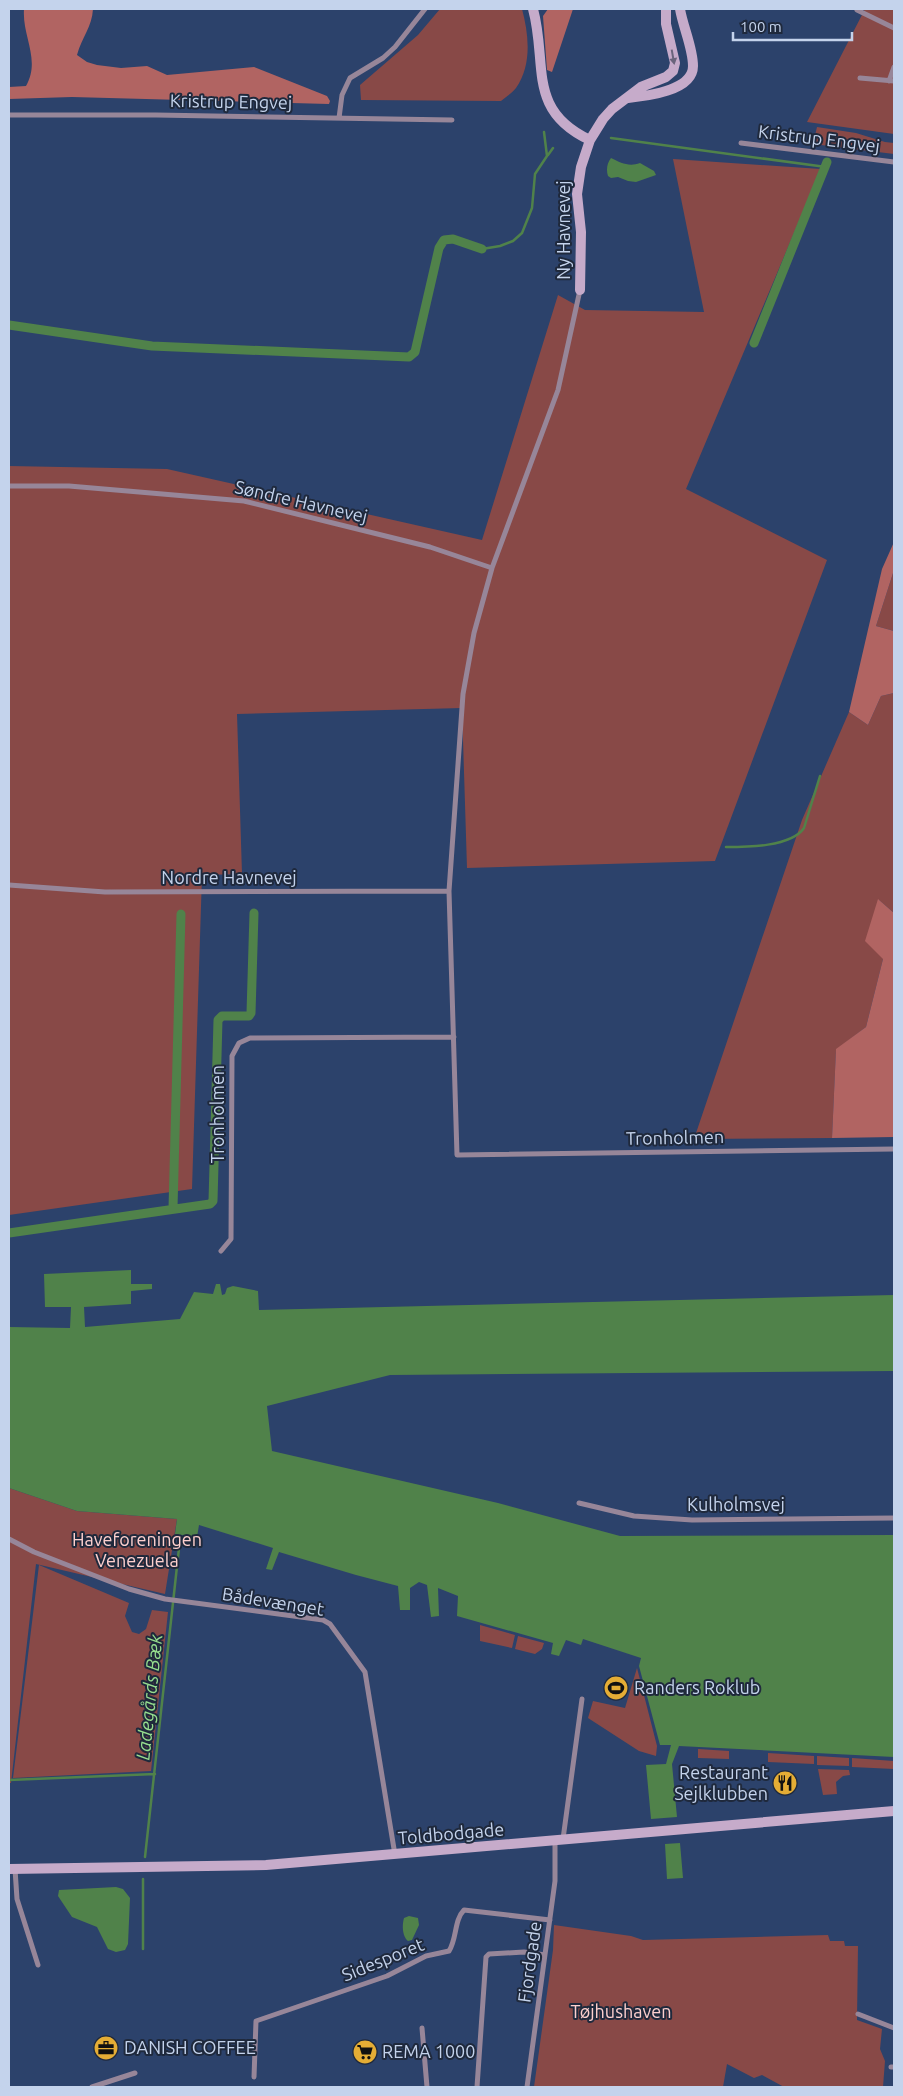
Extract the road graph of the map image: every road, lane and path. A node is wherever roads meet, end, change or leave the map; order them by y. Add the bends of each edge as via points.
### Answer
1 (425, 9) edge
2 (533, 9) edge
3 (666, 9) edge
4 (680, 9) edge
5 (857, 10) edge
6 (894, 28) edge
7 (894, 67) edge
8 (860, 78) dead end
9 (891, 81) edge
10 (628, 98) junction
11 (9, 115) edge
12 (339, 118) junction
13 (452, 120) dead end
14 (590, 140) junction
15 (741, 143) dead end
16 (894, 162) edge
17 (580, 290) joint
18 (9, 486) edge
19 (492, 568) junction
20 (9, 885) edge
21 (449, 891) junction
22 (454, 1037) junction
23 (894, 1149) edge
24 (221, 1251) dead end
25 (579, 1503) dead end
26 (894, 1518) edge
27 (9, 1539) edge
28 (582, 1699) dead end
29 (894, 1811) edge
30 (559, 1840) junction
31 (395, 1855) junction
32 (12, 1869) edge
33 (550, 1920) junction
34 (545, 1955) junction
35 (38, 1965) dead end
36 (858, 2014) dead end
37 (422, 2028) dead end
38 (894, 2028) edge
39 (135, 2073) dead end
40 (254, 2077) dead end
41 (92, 2087) edge
42 (427, 2087) edge
43 (477, 2087) edge
44 (527, 2087) edge

1 - 12 street via 383,58 350,78 342,94
2 - 14 street via 547,101 568,128
3 -> 10 street, Ny Havnevej via 674,67 666,77 640,87
4 - 10 street, Ny Havnevej via 693,64 689,80 647,96
5 - 6 street
7 - 9 street
8 - 9 street
10 - 14 street, Ny Havnevej via 612,109
11 - 12 street, Kristrup Engvej
12 - 13 street, Kristrup Engvej
14 - 17 street, Ny Havnevej via 576,194 581,232
15 - 16 street, Kristrup Engvej
17 - 19 street via 558,390
18 - 19 street, Søndre Havnevej via 70,486 244,501 430,547
19 - 21 street via 474,633 463,694
20 - 21 street, Nordre Havnevej via 105,892
21 - 22 street
22 - 23 street, Tronholmen via 457,1155
22 - 24 street, Tronholmen via 250,1038 239,1043 232,1056 231,1239
25 - 26 street, Kulholmsvej via 634,1516 692,1520
27 - 31 street, Bådevænget via 51,1559 164,1599 322,1620 330,1624 365,1672
28 - 30 street, Fjordgade
29 - 30 street, Toldbodgade
30 - 31 street, Toldbodgade
30 - 33 street, Fjordgade
31 - 32 street, Toldbodgade via 266,1865
32 - 35 street via 17,1899
33 - 34 street, Fjordgade
33 - 40 street, Sidesporet via 464,1910 449,1951 426,1956 387,1976 256,2021
34 - 43 street via 524,1952 489,1954 486,1957
34 - 44 street, Fjordgade
36 - 38 street
37 - 42 street
39 - 41 street

